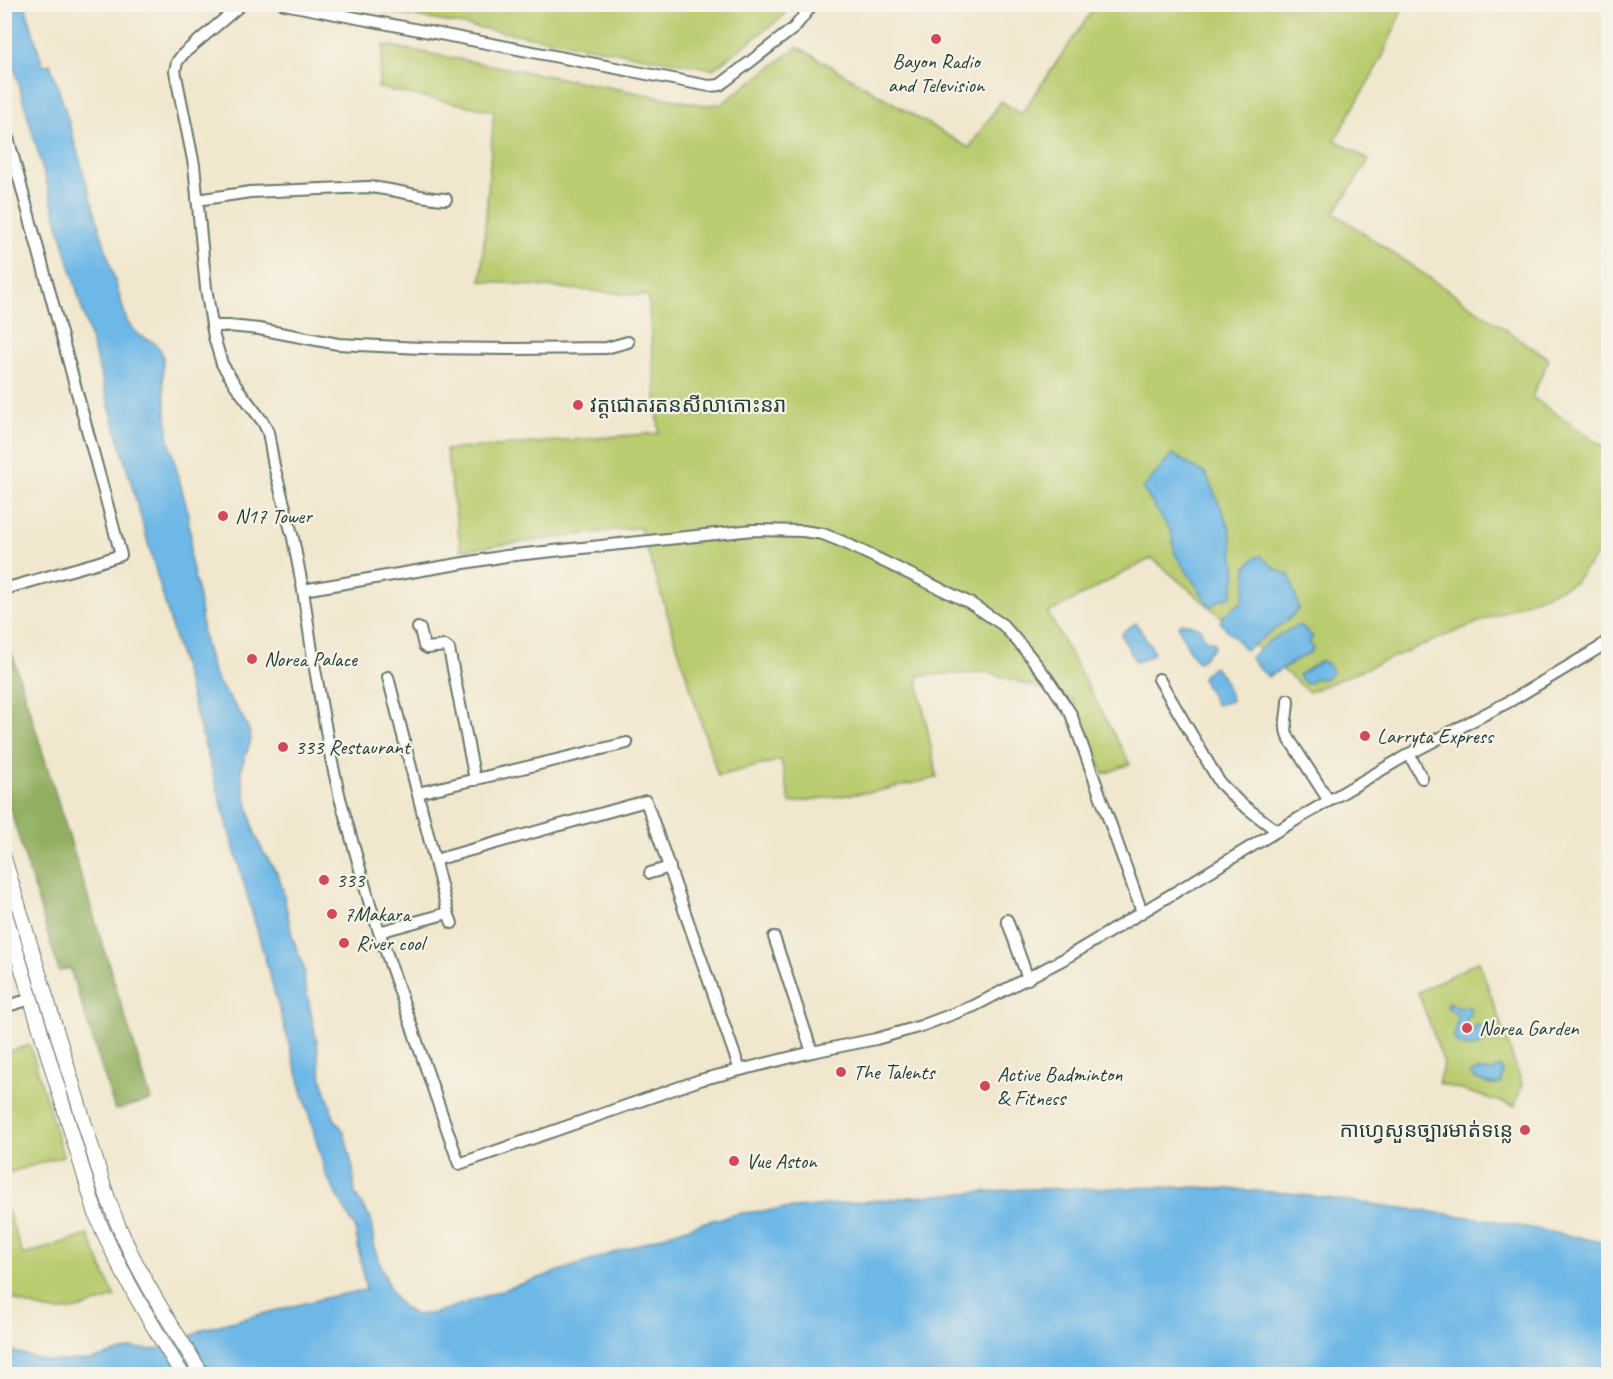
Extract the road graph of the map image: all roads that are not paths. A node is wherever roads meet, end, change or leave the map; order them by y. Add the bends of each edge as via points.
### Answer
1 (242, 4) edge
2 (284, 4) edge
3 (813, 4) edge
4 (4, 123) edge
5 (446, 199) dead end
6 (197, 200) junction
7 (212, 326) junction
8 (628, 342) dead end
9 (4, 589) edge
10 (303, 590) junction
11 (418, 628) dead end
12 (1608, 640) edge
13 (388, 677) dead end
14 (1159, 679) dead end
15 (1288, 700) dead end
16 (627, 743) dead end
17 (1409, 754) junction
18 (1422, 778) dead end
19 (475, 780) junction
20 (418, 793) junction
21 (1329, 801) junction
22 (1277, 831) junction
23 (4, 858) edge
24 (435, 860) junction
25 (670, 867) junction
26 (650, 873) dead end
27 (4, 910) edge
28 (1142, 912) junction
29 (1007, 920) dead end
30 (380, 932) junction
31 (774, 937) dead end
32 (1028, 979) junction
33 (31, 999) junction
34 (4, 1007) edge
35 (812, 1052) junction
36 (740, 1070) junction
37 (182, 1374) edge
38 (201, 1374) edge

1 - 6 street via 183,54 175,70
2 - 3 street via 709,86 720,85 794,28
4 - 9 street via 121,555
5 - 6 street via 369,188 250,192
6 - 7 street
7 - 8 street via 259,328 338,344 421,348 606,348
7 - 10 street via 222,364 266,427
10 - 28 street via 506,556 753,530 823,534 970,603 1003,625 1025,650 1071,714
10 - 30 street via 331,758
11 - 19 street via 424,646 449,649
12 - 17 street via 1512,700
13 - 20 street
14 - 22 street via 1220,783
15 - 21 street via 1288,737
16 - 19 street
17 - 18 street
17 - 21 street
19 - 20 street
20 - 24 street
21 - 22 street
22 - 28 street
23 - 38 main road via 103,1184 144,1277
24 - 25 street via 646,801
24 - 30 street via 450,918
25 - 26 street
25 - 36 street
27 - 33 main road
28 - 32 street
29 - 32 street
30 - 36 street via 459,1164 700,1080
31 - 35 street
32 - 35 street via 974,1006 921,1026
33 - 34 street
33 - 37 main road via 97,1217 129,1285
35 - 36 street

